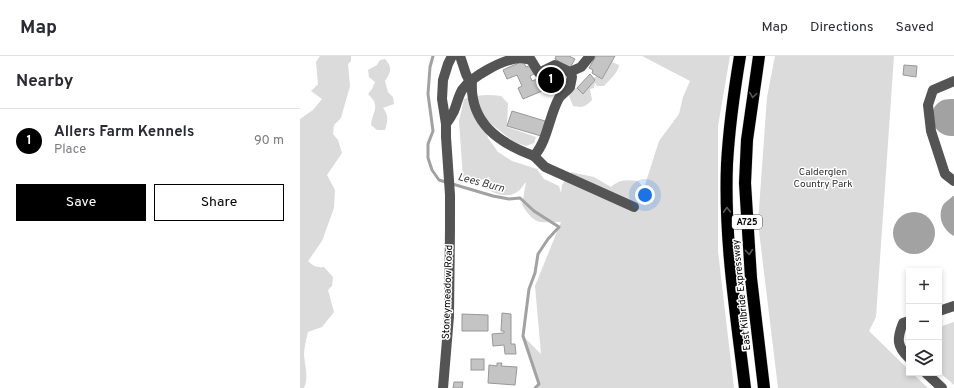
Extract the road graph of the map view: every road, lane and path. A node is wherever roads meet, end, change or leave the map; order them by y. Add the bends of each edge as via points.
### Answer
1 (452, 56) edge
2 (460, 56) edge
3 (590, 56) edge
4 (740, 56) edge
5 (758, 56) edge
6 (570, 72) junction
7 (471, 81) junction
8 (954, 81) edge
9 (446, 124) junction
10 (534, 156) junction
11 (954, 181) edge
12 (634, 207) dead end
13 (954, 306) edge
14 (942, 310) edge
15 (906, 322) edge
16 (906, 355) edge
17 (929, 376) edge
18 (443, 388) edge
19 (745, 388) edge
20 (764, 388) edge
21 (942, 388) edge

1 - 9 street via 443,80 442,99
2 - 7 street
3 - 6 street via 581,67
19 -> 4 highway, East Kilbride Expressway / A725 via 728,229 727,159
5 -> 20 highway, East Kilbride Expressway / A725 via 747,140 745,183 751,278
6 - 7 street via 555,65 539,73 531,60 521,58 510,60
6 - 10 street via 570,87 559,99 538,152
7 - 9 street via 458,98
7 - 10 street via 472,99 485,126 507,145
8 - 11 street via 933,90 928,105 931,131 945,174
9 - 18 street, Stoneymeadow Road via 450,195 449,316
10 - 12 street via 545,167
13 - 14 street
15 - 16 street via 903,323 898,336 901,350
17 - 21 street

